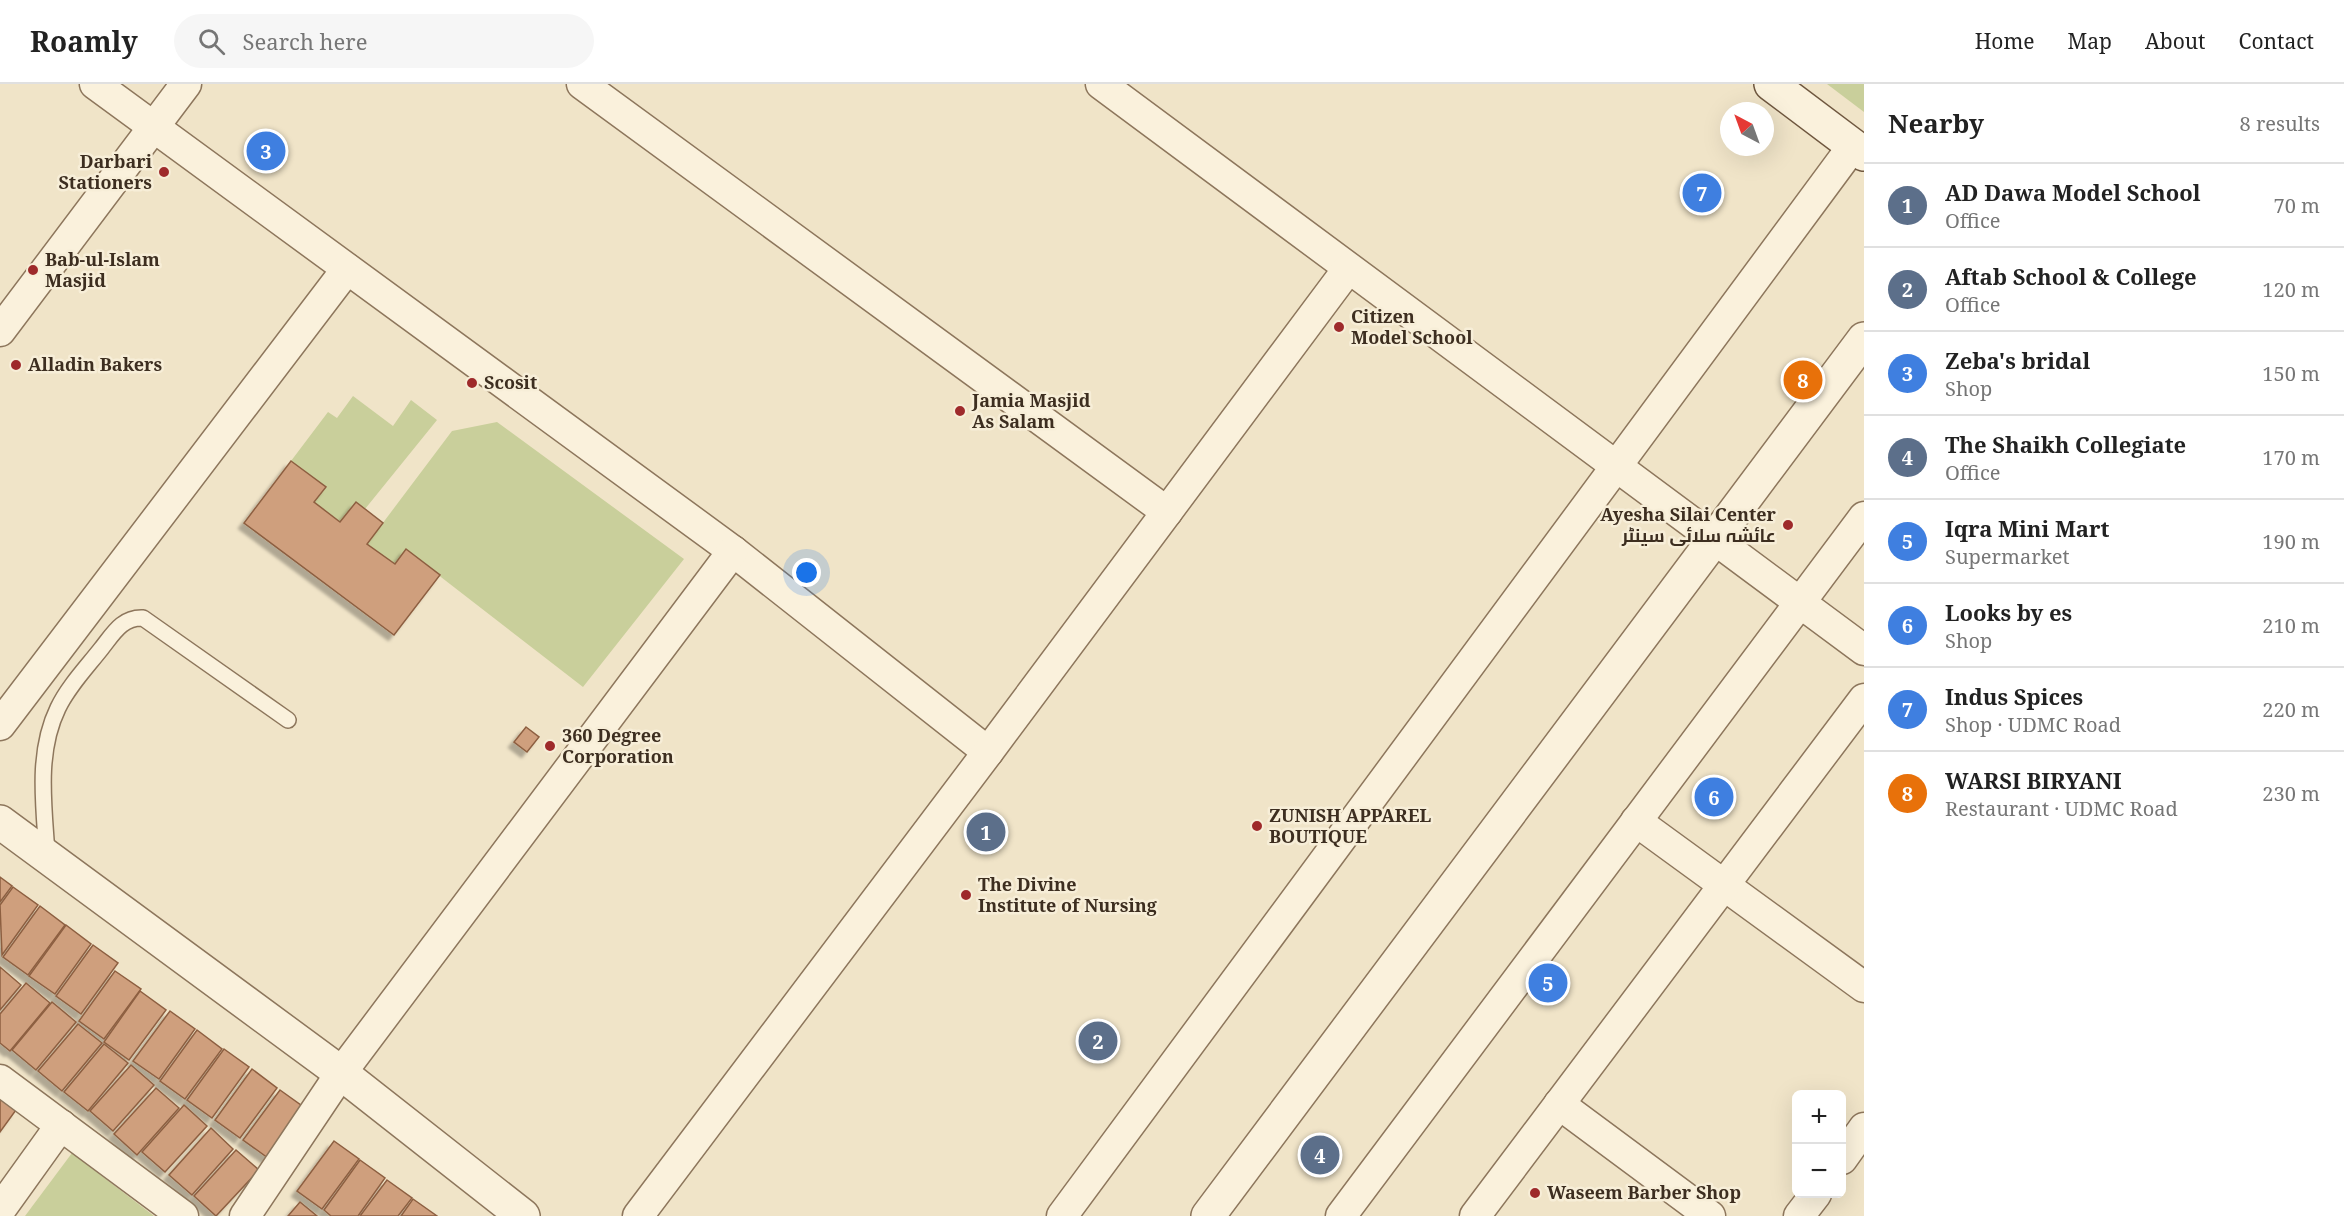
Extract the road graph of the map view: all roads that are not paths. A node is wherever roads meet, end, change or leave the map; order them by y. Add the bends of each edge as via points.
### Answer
1 (95, 84) edge
2 (186, 84) edge
3 (582, 84) edge
4 (1101, 84) edge
5 (1771, 84) edge
6 (153, 126) junction
7 (1858, 150) edge
8 (347, 268) junction
9 (1348, 268) junction
10 (0, 331) edge
11 (1864, 339) edge
12 (1616, 467) junction
13 (1167, 512) junction
14 (1864, 517) edge
15 (1714, 540) junction
16 (733, 552) junction
17 (1800, 603) junction
18 (1864, 650) edge
19 (1864, 699) edge
20 (288, 720) dead end
21 (0, 725) edge
22 (988, 752) junction
23 (1636, 821) junction
24 (0, 822) edge
25 (47, 857) junction
26 (1724, 885) junction
27 (1864, 987) edge
28 (340, 1073) junction
29 (0, 1080) edge
30 (1560, 1104) junction
31 (61, 1125) junction
32 (1864, 1128) edge
33 (1846, 1153) edge
34 (1813, 1198) edge
35 (0, 1210) edge
36 (183, 1216) edge
37 (245, 1216) edge
38 (523, 1216) edge
39 (638, 1216) edge
40 (1062, 1216) edge
41 (1208, 1216) edge
42 (1341, 1216) edge
43 (1475, 1216) edge
44 (1710, 1216) edge
45 (1799, 1216) edge

1 - 6 street
2 - 6 street
3 - 13 street
4 - 9 street
5 - 7 street
6 - 8 street
6 - 10 street
7 - 12 street
8 - 16 street
8 - 21 street
9 - 12 street
9 - 13 street
11 - 15 street
12 - 15 street
12 - 40 street
13 - 22 street
14 - 17 street
15 - 17 street
15 - 41 street
16 - 22 street
16 - 28 street
17 - 18 street
17 - 23 street
19 - 26 street
20 - 25 lane via 143,618 121,624 58,706 51,724 42,779
22 - 39 street
23 - 26 street
23 - 42 street
24 - 25 street
25 - 28 street
26 - 27 street
26 - 30 street
28 - 37 street
28 - 38 street
29 - 31 street
30 - 43 street
30 - 44 street
31 - 35 street
31 - 36 street
32 - 33 street
34 - 45 street

